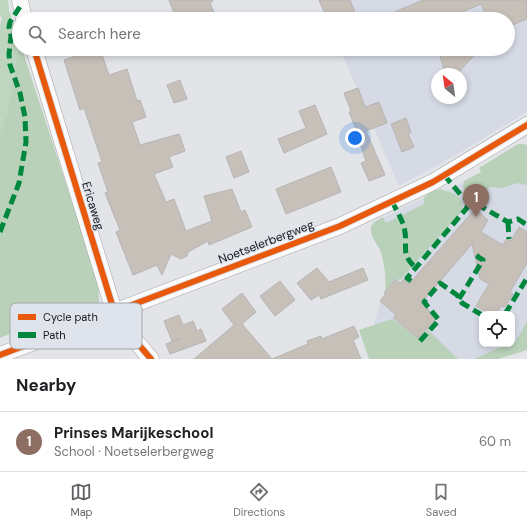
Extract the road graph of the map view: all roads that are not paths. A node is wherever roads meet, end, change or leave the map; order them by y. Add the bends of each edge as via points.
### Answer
1 (20, 0) edge
2 (23, 12) edge
3 (36, 56) edge
4 (527, 125) edge
5 (112, 303) edge
6 (135, 303) edge
7 (142, 348) edge
8 (16, 349) edge
9 (0, 355) edge
10 (151, 359) edge

1 - 2 street
3 - 5 street, Ericaweg
4 - 6 street, Noetselerbergweg via 433,182 340,226
7 - 10 street, Ericaweg
8 - 9 street, Noetselerbergweg

